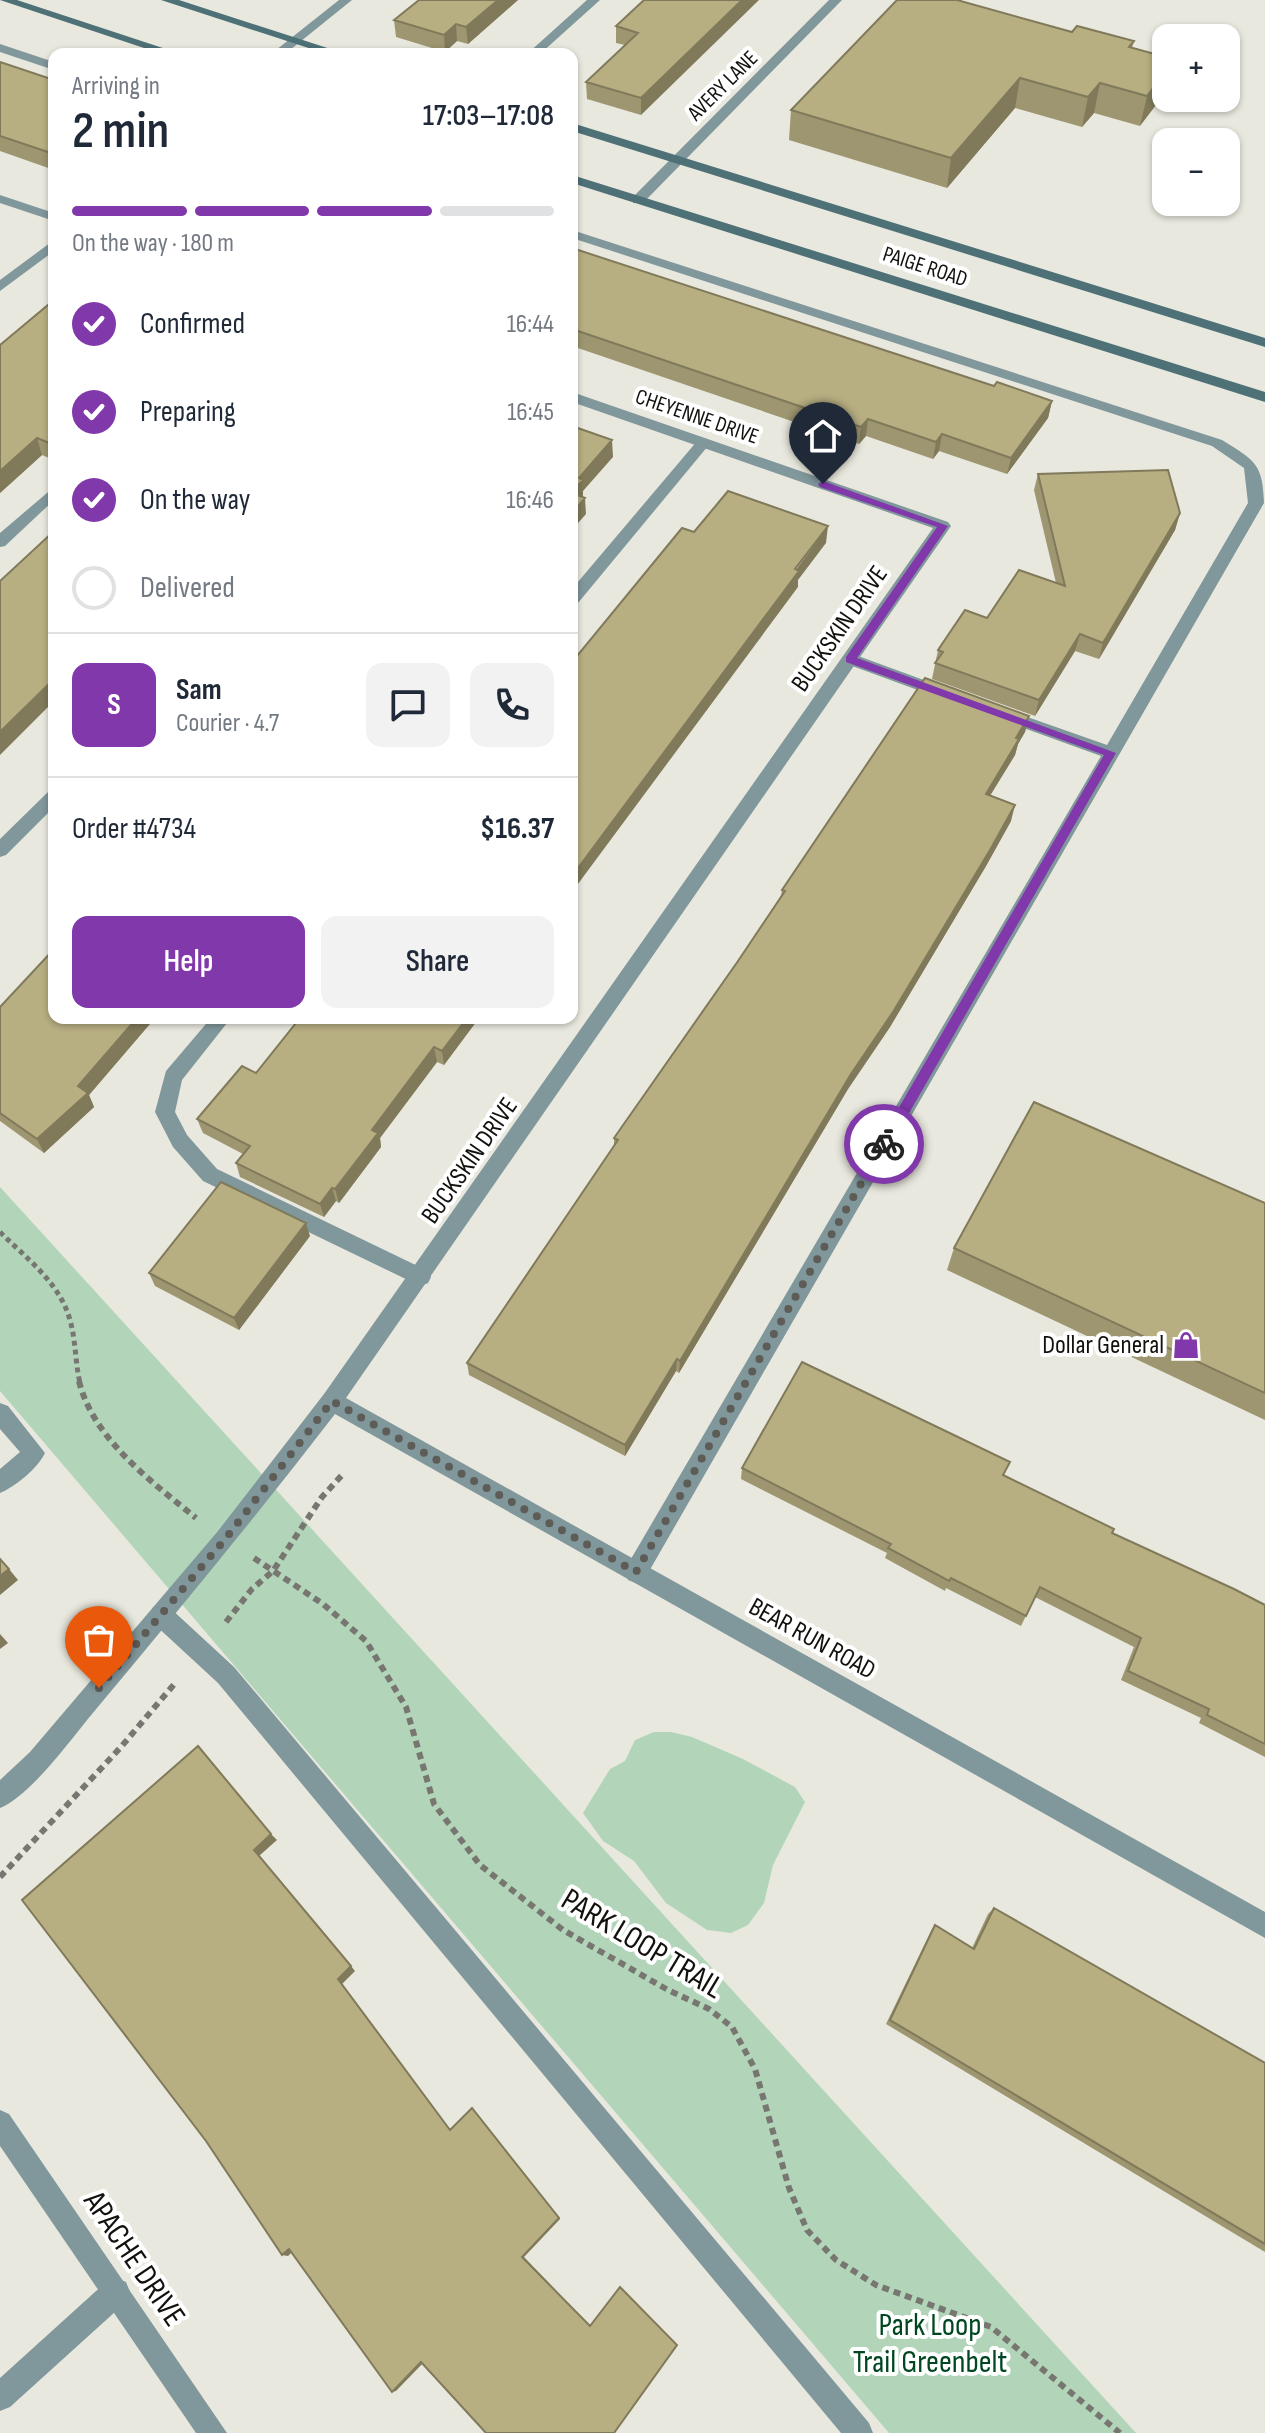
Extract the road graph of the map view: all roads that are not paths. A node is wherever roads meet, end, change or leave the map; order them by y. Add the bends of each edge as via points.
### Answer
1 (5, 0) edge
2 (167, 0) edge
3 (346, 0) edge
4 (594, 0) edge
5 (836, 0) edge
6 (295, 40) junction
7 (0, 48) edge
8 (156, 48) edge
9 (285, 48) edge
10 (321, 48) edge
11 (540, 48) edge
12 (48, 64) edge
13 (578, 129) edge
14 (678, 161) junction
15 (578, 181) edge
16 (0, 199) edge
17 (638, 200) junction
18 (48, 215) edge
19 (578, 236) edge
20 (48, 249) edge
21 (0, 287) edge
22 (1265, 343) edge
23 (1265, 397) edge
24 (578, 399) edge
25 (703, 443) junction
26 (48, 498) edge
27 (943, 526) joint
28 (0, 542) edge
29 (578, 592) edge
30 (850, 659) junction
31 (1111, 753) junction
32 (48, 802) edge
33 (0, 850) edge
34 (217, 1024) edge
35 (421, 1277) junction
36 (332, 1401) junction
37 (0, 1413) edge
38 (0, 1483) edge
39 (636, 1572) junction
40 (161, 1615) junction
41 (0, 1796) edge
42 (1265, 1926) edge
43 (0, 2123) edge
44 (116, 2292) junction
45 (0, 2397) edge
46 (213, 2433) edge
47 (859, 2433) edge

1 - 8 main road
2 - 6 main road
3 - 6 street
4 - 11 street
5 - 14 street, AVERY LANE
6 - 9 street
6 - 10 main road
7 - 12 street
13 - 14 main road, PAIGE ROAD
14 - 17 street, AVERY LANE
14 - 22 main road, PAIGE ROAD
15 - 17 main road, PAIGE ROAD
16 - 18 street
17 - 23 main road, PAIGE ROAD
19 - 31 street via 1217,443 1247,459 1256,477 1256,503
20 - 21 street
24 - 25 street, CHEYENNE DRIVE
25 - 27 street, CHEYENNE DRIVE
25 - 29 street
26 - 28 street
27 - 30 street, BUCKSKIN DRIVE
30 - 31 street
30 - 35 street, BUCKSKIN DRIVE
31 - 39 street
32 - 33 street
34 - 35 street via 173,1077 165,1112 180,1141 210,1175
35 - 36 street, BUCKSKIN DRIVE
36 - 39 street, BEAR RUN ROAD
36 - 40 street, BUCKSKIN DRIVE
37 - 38 street via 34,1453
39 - 42 street, BEAR RUN ROAD
40 - 41 street, BUCKSKIN DRIVE via 38,1760
40 - 47 street via 226,1675
43 - 44 street, APACHE DRIVE
44 - 45 street
44 - 46 street, APACHE DRIVE

